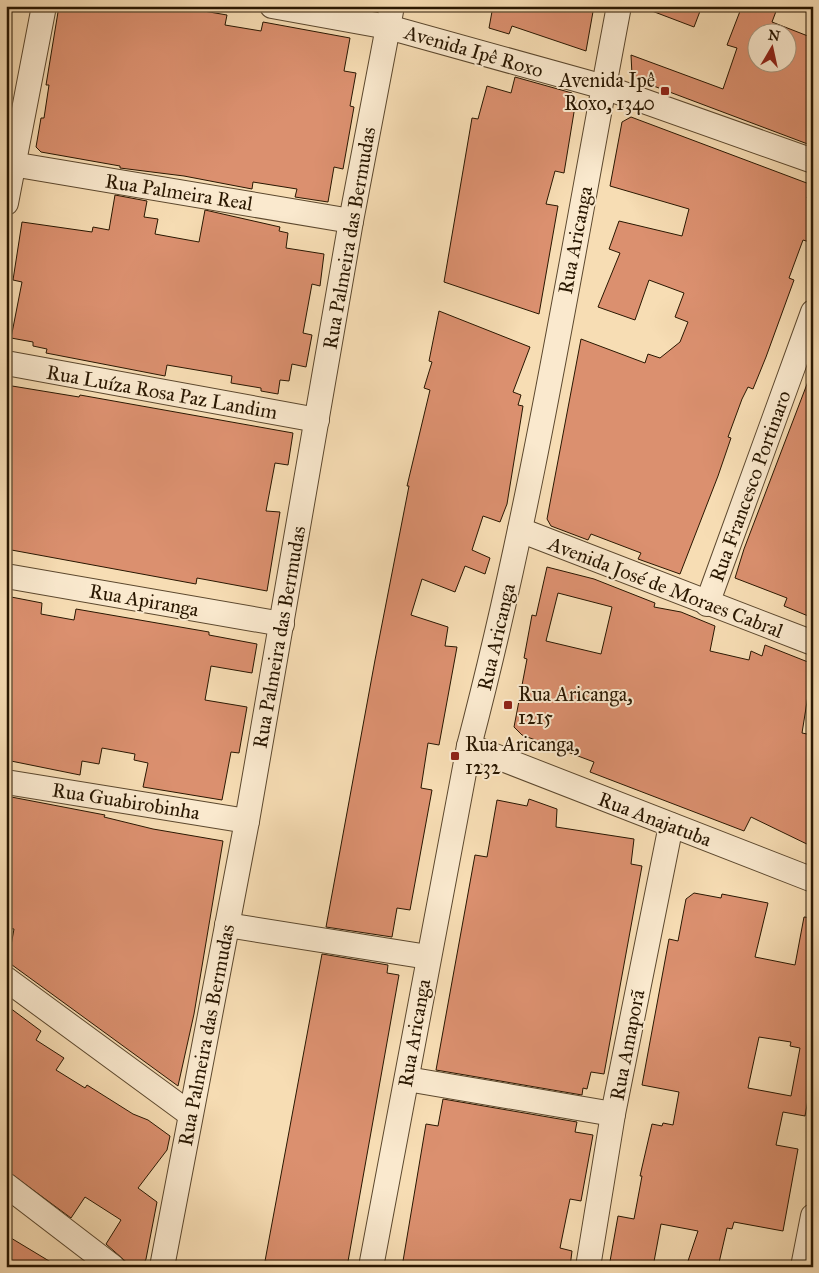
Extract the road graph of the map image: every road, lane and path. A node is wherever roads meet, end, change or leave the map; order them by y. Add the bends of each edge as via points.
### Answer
1 (44, 6) edge
2 (272, 6) edge
3 (619, 6) edge
4 (390, 16) edge
5 (604, 88) junction
6 (813, 162) edge
7 (10, 164) edge
8 (6, 203) edge
9 (351, 221) junction
10 (813, 312) edge
11 (6, 363) edge
12 (317, 420) junction
13 (520, 530) junction
14 (6, 576) edge
15 (707, 604) junction
16 (282, 624) junction
17 (813, 643) edge
18 (469, 746) junction
19 (6, 782) edge
20 (247, 821) junction
21 (671, 825) junction
22 (813, 880) edge
23 (227, 925) junction
24 (428, 957) junction
25 (6, 979) edge
26 (407, 1079) junction
27 (190, 1114) junction
28 (613, 1114) junction
29 (6, 1185) edge
30 (813, 1216) edge
31 (114, 1267) edge
32 (162, 1267) edge
33 (372, 1267) edge
34 (588, 1267) edge
35 (803, 1267) edge

1 - 7 street
2 - 4 street, Avenida Ipê Roxo
3 - 5 street, Rua Aricanga
4 - 5 street, Avenida Ipê Roxo
4 - 9 street, Rua Palmeira das Bermudas
5 - 6 street, Avenida Ipê Roxo
5 - 13 street, Rua Aricanga
7 - 8 street
7 - 9 street, Rua Palmeira Real
9 - 12 street, Rua Palmeira das Bermudas
10 - 15 street, Rua Francesco Portinaro
11 - 12 street, Rua Luíza Rosa Paz Landim
12 - 16 street, Rua Palmeira das Bermudas
13 - 15 street, Avenida José de Moraes Cabral
13 - 18 street, Rua Aricanga
14 - 16 street, Rua Apiranga
15 - 17 street, Avenida José de Moraes Cabral
16 - 20 street, Rua Palmeira das Bermudas
18 - 21 street, Rua Anajatuba
18 - 24 street, Rua Aricanga
19 - 20 street, Rua Guabirobinha
20 - 23 street, Rua Palmeira das Bermudas
21 - 22 street, Rua Anajatuba
21 - 28 street, Rua Amaporã
23 - 24 street
23 - 27 street, Rua Palmeira das Bermudas
24 - 26 street, Rua Aricanga
25 - 27 street
26 - 28 street
26 - 33 street, Rua Aricanga
27 - 32 street, Rua Palmeira das Bermudas
28 - 34 street, Rua Amaporã
29 - 31 street
30 - 35 street

